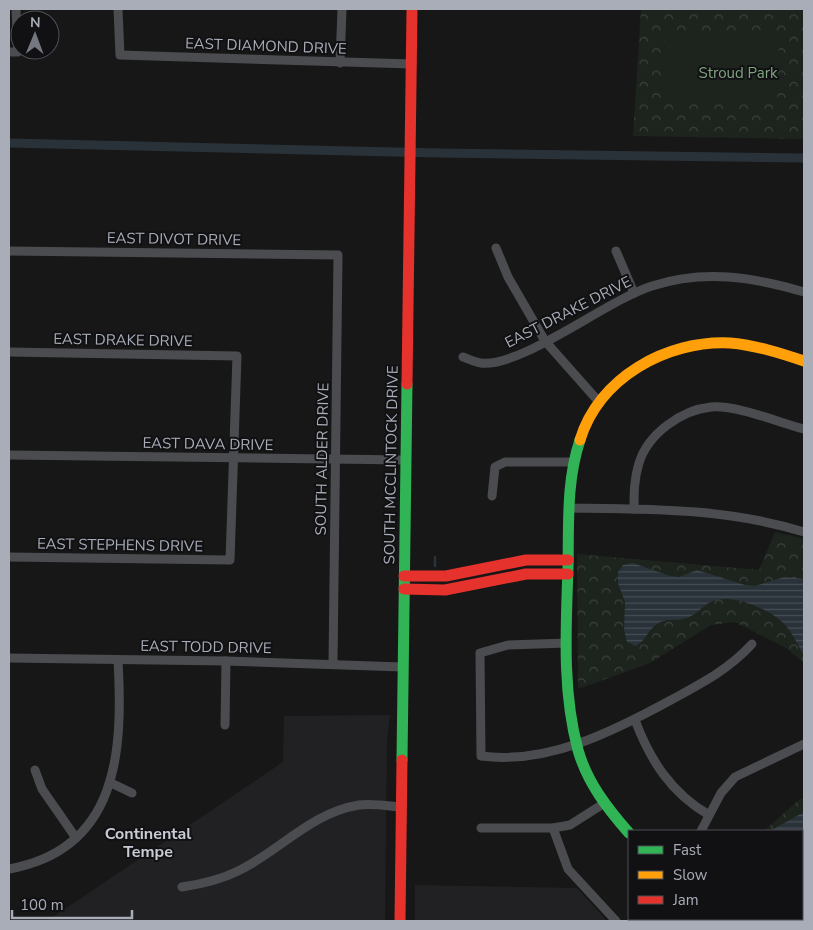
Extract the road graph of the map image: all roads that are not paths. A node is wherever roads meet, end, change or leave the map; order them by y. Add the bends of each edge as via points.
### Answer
1 (118, 9) edge
2 (342, 9) edge
3 (412, 9) edge
4 (340, 63) junction
5 (412, 64) junction
6 (496, 248) dead end
7 (9, 251) edge
8 (616, 251) dead end
9 (338, 255) joint
10 (804, 292) edge
11 (634, 293) junction
12 (545, 341) junction
13 (9, 352) edge
14 (463, 357) dead end
15 (804, 361) edge
16 (599, 402) junction
17 (804, 429) edge
18 (9, 455) edge
19 (234, 459) junction
20 (336, 459) junction
21 (406, 460) junction
22 (572, 462) junction
23 (492, 496) dead end
24 (570, 508) junction
25 (634, 509) junction
26 (804, 532) edge
27 (9, 557) edge
28 (568, 560) junction
29 (568, 574) junction
30 (404, 576) junction
31 (404, 588) junction
32 (567, 643) junction
33 (752, 644) dead end
34 (9, 658) edge
35 (118, 660) junction
36 (226, 661) junction
37 (333, 663) junction
38 (403, 667) junction
39 (635, 720) junction
40 (225, 725) dead end
41 (576, 743) junction
42 (804, 744) edge
43 (35, 770) dead end
44 (111, 783) junction
45 (132, 793) dead end
46 (603, 804) junction
47 (401, 807) junction
48 (709, 815) junction
49 (481, 828) dead end
50 (553, 828) junction
51 (702, 830) edge
52 (628, 832) edge
53 (76, 838) junction
54 (9, 869) edge
55 (182, 887) dead end
56 (400, 921) edge
57 (616, 921) edge

1 - 4 street, EAST DIAMOND DRIVE via 120,55
2 - 4 street
3 - 5 street, SOUTH MCCLINTOCK DRIVE
4 - 5 street, EAST DIAMOND DRIVE
5 - 21 street, SOUTH MCCLINTOCK DRIVE
6 - 12 street via 508,277
7 - 9 street, EAST DIVOT DRIVE
8 - 11 street
9 - 20 street, SOUTH ALDER DRIVE
10 - 11 street, EAST DRAKE DRIVE via 752,278 703,275
11 - 12 street, EAST DRAKE DRIVE
12 - 14 street, EAST DRAKE DRIVE via 501,362 481,363
12 - 16 street
13 - 19 street, EAST DRAKE DRIVE via 237,356
15 - 16 street via 754,346 700,343 666,352 641,364 619,380
16 - 22 street via 580,437
17 - 25 street via 735,410 711,407 689,413 669,424 639,461 634,483
18 - 19 street, EAST DAVA DRIVE
19 - 20 street, EAST DAVA DRIVE
19 - 27 street, EAST STEPHENS DRIVE via 230,560
20 - 21 street, EAST DAVA DRIVE
20 - 37 street, SOUTH ALDER DRIVE
21 - 30 street, SOUTH MCCLINTOCK DRIVE
22 - 23 street via 505,462 495,468
22 - 24 street
24 - 25 street
24 - 28 street
25 - 26 street via 718,513 775,523
28 - 29 street
28 - 30 street via 526,560 446,576
29 - 31 street via 526,574 446,590
29 - 32 street
30 - 31 street, SOUTH MCCLINTOCK DRIVE
31 - 38 street, SOUTH MCCLINTOCK DRIVE
32 - 41 street via 570,720
32 - 41 street via 508,645 480,653 481,756 500,759 523,757
33 - 39 street via 717,675
34 - 35 street, EAST TODD DRIVE
35 - 36 street, EAST TODD DRIVE
35 - 44 street via 118,746
36 - 37 street, EAST TODD DRIVE
36 - 40 street
37 - 38 street, EAST TODD DRIVE
38 - 47 street, SOUTH MCCLINTOCK DRIVE
39 - 41 street
39 - 48 street via 656,766 689,803
41 - 46 street
42 - 48 street via 735,777 721,793
43 - 53 street via 42,789
44 - 45 street
44 - 53 street via 101,806
46 - 50 street via 570,825
46 - 52 street
47 - 55 street via 360,805 332,812 239,871 212,882
47 - 56 street, SOUTH MCCLINTOCK DRIVE
48 - 51 street
49 - 50 street
50 - 57 street via 568,869
53 - 54 street via 52,854 26,866

